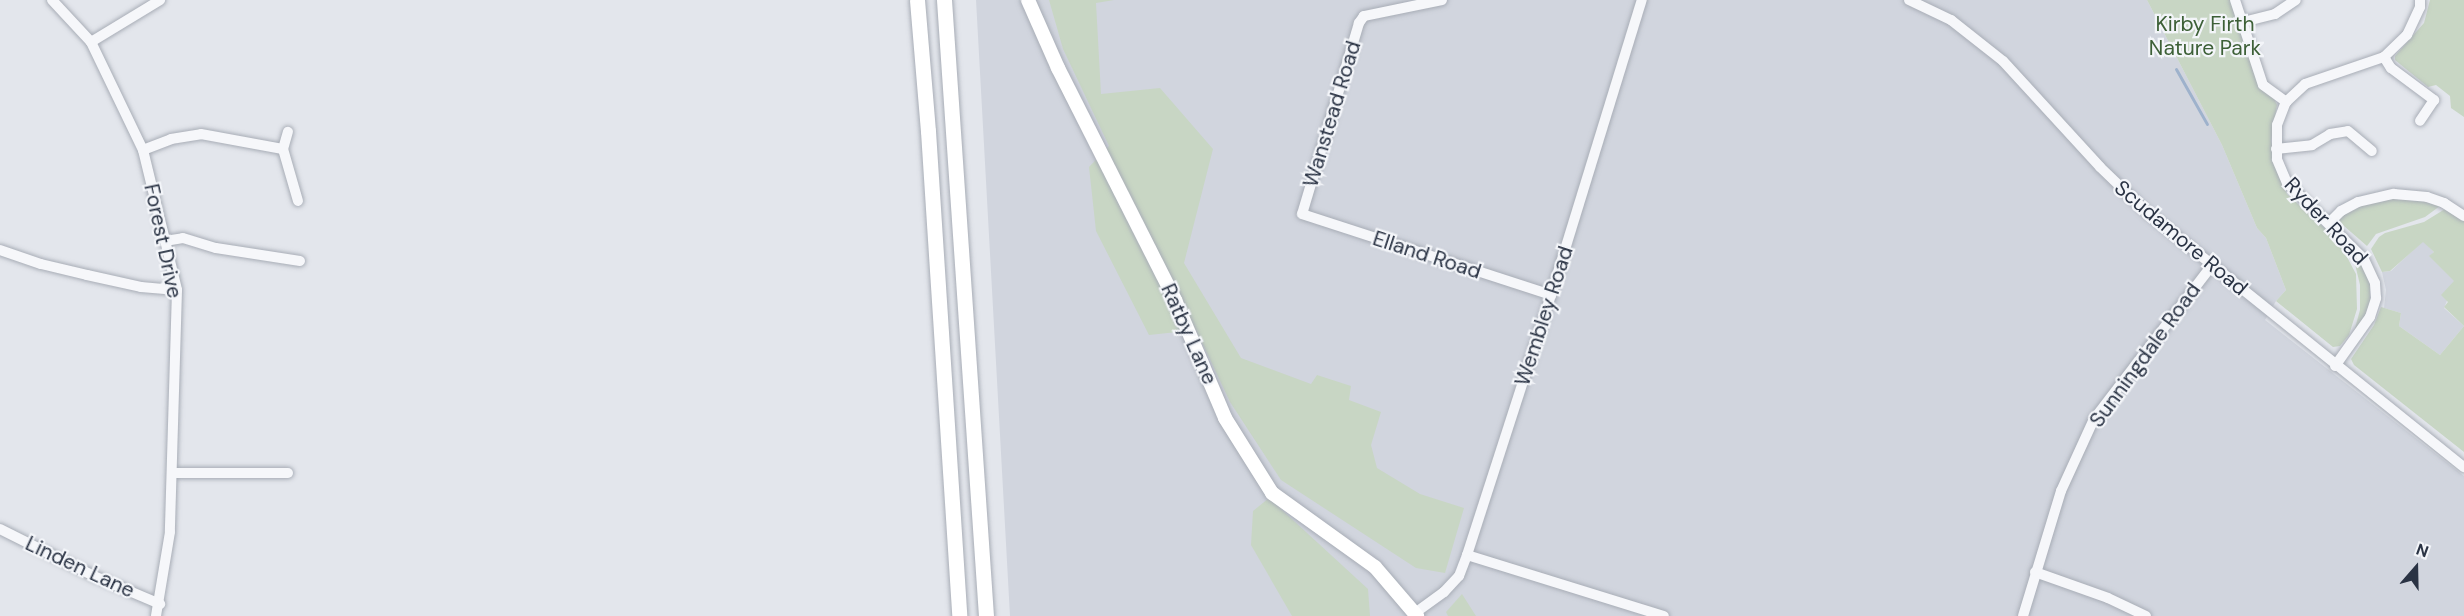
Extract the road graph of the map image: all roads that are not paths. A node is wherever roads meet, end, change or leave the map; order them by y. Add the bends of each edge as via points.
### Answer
1 (52, 0) edge
2 (160, 0) edge
3 (917, 0) edge
4 (944, 0) edge
5 (1028, 0) edge
6 (1442, 0) edge
7 (1642, 0) edge
8 (1909, 0) edge
9 (2235, 0) edge
10 (2296, 0) edge
11 (2420, 0) edge
12 (2243, 22) junction
13 (91, 42) junction
14 (2384, 57) junction
15 (2286, 102) junction
16 (2420, 120) dead end
17 (288, 132) dead end
18 (283, 149) junction
19 (2276, 149) junction
20 (143, 150) junction
21 (2372, 151) dead end
22 (298, 201) dead end
23 (2462, 210) edge
24 (1302, 214) joint
25 (2329, 223) junction
26 (165, 240) junction
27 (0, 250) edge
28 (300, 261) dead end
29 (2212, 265) junction
30 (177, 290) junction
31 (1551, 296) junction
32 (2335, 366) junction
33 (2464, 467) edge
34 (172, 473) junction
35 (288, 473) dead end
36 (0, 529) edge
37 (1467, 555) junction
38 (2035, 572) junction
39 (160, 604) junction
40 (1416, 615) edge
41 (156, 616) edge
42 (959, 616) edge
43 (986, 616) edge
44 (1664, 616) edge
45 (2023, 616) edge
46 (2146, 616) edge

1 - 13 street, Forest Drive
2 - 13 street
3 - 42 highway
4 - 43 highway
5 - 40 main road, Ratby Lane via 1175,300 1225,418 1272,493 1375,567
6 - 24 street, Wanstead Road via 1364,16 1359,23
7 - 31 street, Wembley Road
8 - 29 street, Scudamore Road via 1951,20 2003,61 2100,167 2149,214
9 - 12 street
10 - 12 street via 2275,14
11 - 14 street via 2407,35
12 - 15 street via 2263,84
13 - 20 street, Forest Drive
14 - 15 street via 2305,84
14 - 16 street via 2391,68 2434,100
15 - 19 street, Ryder Road via 2277,126
17 - 18 street
18 - 20 street via 201,134 171,139
18 - 22 street
19 - 21 street via 2312,145 2330,134 2348,131
19 - 25 street, Ryder Road via 2279,170 2287,183
20 - 26 street, Forest Drive
23 - 25 street via 2427,197 2394,194 2358,202
24 - 31 street, Elland Road
25 - 32 street, Ryder Road via 2364,259 2375,283 2376,298 2370,317
26 - 28 street via 183,238 216,248
26 - 30 street, Forest Drive
27 - 30 street via 87,276
29 - 32 street, Scudamore Road
29 - 38 street, Sunningdale Road via 2094,419 2061,491
30 - 34 street, Forest Drive
31 - 37 street, Wembley Road
32 - 33 street, Scudamore Road
34 - 35 street
34 - 39 street, Forest Drive via 170,532
36 - 39 street, Linden Lane
37 - 40 street, Wembley Road via 1459,576
37 - 44 street
38 - 45 street, Sunningdale Road
38 - 46 street
39 - 41 street, Forest Drive

